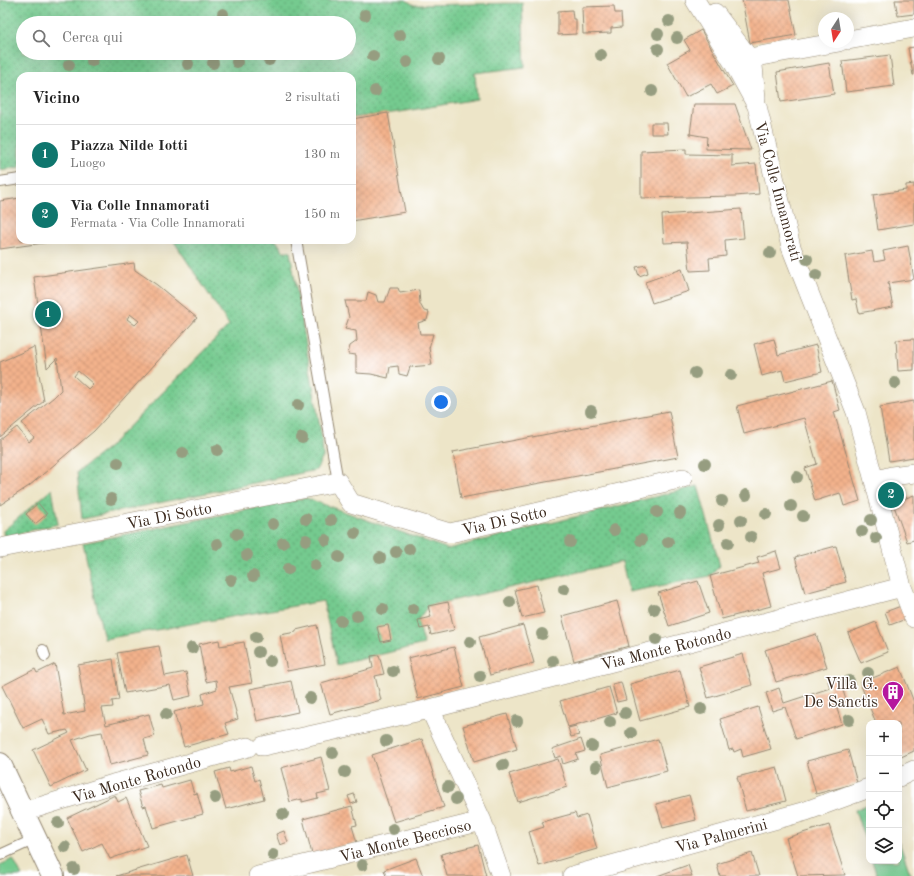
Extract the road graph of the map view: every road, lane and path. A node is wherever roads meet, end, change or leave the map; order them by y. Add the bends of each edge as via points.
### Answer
1 (695, 1) edge
2 (914, 28) edge
3 (854, 39) edge
4 (818, 46) edge
5 (749, 58) junction
6 (757, 106) junction
7 (16, 180) edge
8 (0, 182) edge
9 (297, 244) edge
10 (914, 473) edge
11 (683, 478) dead end
12 (874, 481) junction
13 (338, 482) junction
14 (0, 548) edge
15 (907, 590) edge
16 (914, 618) edge
17 (430, 709) junction
18 (0, 764) edge
19 (914, 770) edge
20 (902, 776) edge
21 (866, 789) edge
22 (23, 812) junction
23 (482, 821) junction
24 (36, 839) junction
25 (0, 855) edge
26 (53, 876) edge
27 (258, 876) edge
28 (502, 876) edge
29 (572, 876) edge

1 - 5 street via 706,2
1 - 6 street, Via Colle Innamorati
2 - 3 street
4 - 5 street
5 - 6 street via 753,66
6 - 12 street, Via Colle Innamorati via 791,247 856,412
7 - 8 lane
9 - 13 lane, Via Di Sotto
10 - 12 street
11 - 13 street, Via Di Sotto via 450,533 352,503
12 - 15 street, Via Colle Innamorati
13 - 14 street, Via Di Sotto via 35,547
15 - 16 street, Via Colle Innamorati
15 - 17 street, Via Monte Rotondo
17 - 22 street, Via Monte Rotondo via 255,747 113,784
17 - 23 street
18 - 22 street
19 - 20 street
21 - 29 street, Via Palmerini via 806,811
22 - 24 street
23 - 27 street, Via Monte Beccioso
23 - 28 street
24 - 25 lane
24 - 26 street

